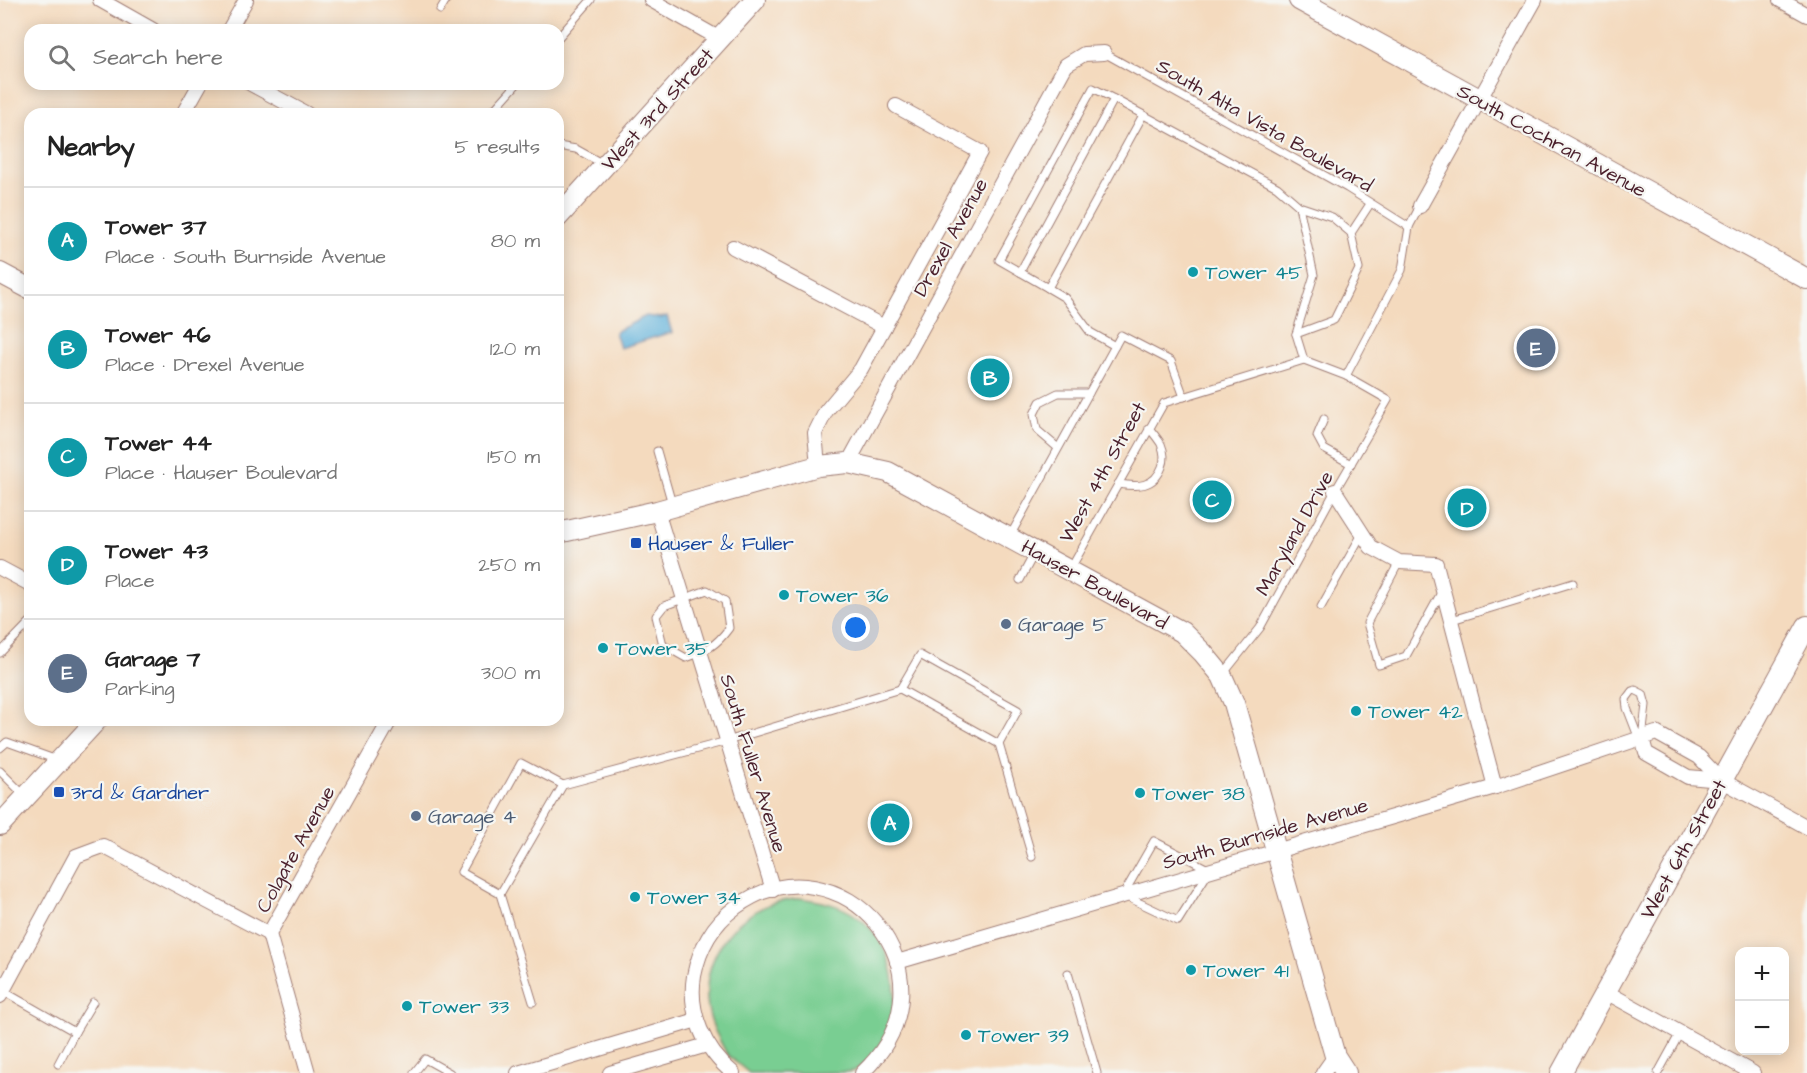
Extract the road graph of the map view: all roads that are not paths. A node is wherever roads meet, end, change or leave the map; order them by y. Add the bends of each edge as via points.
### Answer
1 (100, 0) edge
2 (246, 0) edge
3 (446, 0) edge
4 (591, 0) edge
5 (651, 0) edge
6 (755, 0) edge
7 (1299, 0) edge
8 (1534, 0) edge
9 (1780, 0) edge
10 (440, 10) dead end
11 (1807, 15) edge
12 (142, 24) edge
13 (232, 24) edge
14 (564, 31) edge
15 (720, 39) junction
16 (1104, 53) joint
17 (197, 90) edge
18 (262, 90) edge
19 (512, 90) edge
20 (1114, 99) junction
21 (1480, 100) junction
22 (896, 106) dead end
23 (186, 108) edge
24 (295, 108) edge
25 (495, 108) edge
26 (1143, 115) junction
27 (564, 147) edge
28 (605, 165) junction
29 (1370, 204) junction
30 (1299, 206) junction
31 (1420, 206) joint
32 (564, 210) edge
33 (1409, 227) junction
34 (1351, 233) junction
35 (733, 246) dead end
36 (1020, 272) junction
37 (0, 273) edge
38 (1807, 279) edge
39 (24, 286) edge
40 (1048, 288) junction
41 (884, 327) junction
42 (1296, 334) junction
43 (1114, 346) junction
44 (1304, 360) junction
45 (1346, 376) junction
46 (1089, 393) junction
47 (1184, 396) junction
48 (1324, 419) dead end
49 (1149, 428) junction
50 (1057, 450) junction
51 (657, 451) dead end
52 (848, 463) junction
53 (1351, 464) junction
54 (818, 466) junction
55 (1118, 484) junction
56 (1335, 492) junction
57 (665, 508) junction
58 (564, 532) edge
59 (1362, 534) junction
60 (1009, 537) junction
61 (1036, 552) junction
62 (1399, 562) junction
63 (0, 568) edge
64 (1070, 570) junction
65 (1020, 580) dead end
66 (24, 581) edge
67 (1573, 583) dead end
68 (1444, 589) junction
69 (684, 600) junction
70 (1322, 607) dead end
71 (1452, 620) junction
72 (1807, 626) edge
73 (24, 628) edge
74 (0, 653) edge
75 (700, 653) junction
76 (1222, 676) junction
77 (900, 689) junction
78 (91, 726) edge
79 (387, 726) edge
80 (1640, 739) junction
81 (727, 741) junction
82 (999, 744) junction
83 (0, 748) edge
84 (59, 761) junction
85 (0, 771) edge
86 (1721, 780) junction
87 (563, 785) junction
88 (1495, 787) junction
89 (26, 797) junction
90 (0, 825) edge
91 (1807, 827) edge
92 (1276, 850) junction
93 (1032, 856) dead end
94 (1210, 870) junction
95 (772, 890) junction
96 (500, 894) junction
97 (1123, 895) junction
98 (269, 934) junction
99 (897, 962) junction
100 (1068, 973) dead end
101 (1606, 992) junction
102 (1, 994) edge
103 (93, 1002) dead end
104 (533, 1002) dead end
105 (697, 1020) junction
106 (75, 1032) junction
107 (1680, 1033) junction
108 (707, 1045) junction
109 (58, 1064) dead end
110 (1341, 1065) edge
111 (308, 1073) edge
112 (414, 1073) edge
113 (450, 1073) edge
114 (518, 1073) edge
115 (610, 1073) edge
116 (733, 1073) edge
117 (862, 1073) edge
118 (1096, 1073) edge
119 (1323, 1073) edge
120 (1561, 1073) edge
121 (1658, 1073) edge
122 (1753, 1073) edge

1 - 12 street
2 - 13 street
3 - 10 lane
4 - 14 lane
5 - 15 street
6 - 15 street, West 3rd Street
7 - 21 street, South Cochran Avenue
8 - 21 street
9 - 11 street
15 - 28 street, West 3rd Street
16 - 29 lane, South Alta Vista Boulevard
16 - 52 street, Drexel Avenue via 1084,54 1066,65
17 - 23 street
18 - 24 street
19 - 25 lane
20 - 26 lane
20 - 36 lane
20 - 36 lane via 1093,88 999,260
21 - 31 street
21 - 38 street, South Cochran Avenue
22 - 41 street via 980,152
26 - 30 lane via 1277,188
26 - 40 lane
27 - 28 lane
28 - 32 street, West 3rd Street
29 - 33 lane, South Alta Vista Boulevard
29 - 34 lane
30 - 34 lane via 1332,217
30 - 42 lane via 1314,275
31 - 33 lane
33 - 45 lane via 1402,270
34 - 42 lane via 1359,269 1334,320
35 - 41 street
36 - 40 lane
37 - 39 street
40 - 43 lane via 1065,298 1089,332
41 - 54 street via 861,369 826,411 815,433
42 - 44 lane
43 - 46 lane
43 - 47 lane via 1121,335 1171,361
44 - 45 lane
44 - 47 lane, West 4th Street
45 - 53 lane, Maryland Drive via 1388,400
46 - 50 lane
46 - 50 lane via 1058,393 1040,402 1034,414 1037,430
47 - 49 lane, West 4th Street via 1164,403
48 - 53 lane via 1317,436 1324,449
49 - 55 lane, West 4th Street
49 - 55 lane via 1161,445 1165,460 1159,476 1150,484
50 - 60 lane
51 - 57 lane
52 - 54 street, Hauser Boulevard
52 - 60 street, Hauser Boulevard via 888,472
53 - 56 lane, Maryland Drive
54 - 57 street, Hauser Boulevard
55 - 64 lane, West 4th Street
56 - 59 street
56 - 76 lane, Maryland Drive via 1260,628
57 - 58 street, Hauser Boulevard
57 - 69 street, South Fuller Avenue
59 - 62 street via 1371,547
59 - 70 lane
60 - 61 street, Hauser Boulevard
61 - 64 street, Hauser Boulevard
61 - 65 lane
62 - 68 street via 1436,564
62 - 68 lane via 1367,623 1378,665 1406,656
63 - 66 street
64 - 76 street, Hauser Boulevard via 1182,632
67 - 71 lane
68 - 71 street
69 - 75 street, South Fuller Avenue
69 - 75 lane via 664,606 656,616 663,645 686,658
69 - 75 lane via 707,590 725,601 729,628 718,643
71 - 88 street
72 - 86 street, West 6th Street
73 - 74 lane
75 - 81 street, South Fuller Avenue
76 - 92 street, Hauser Boulevard via 1234,704
77 - 81 lane
77 - 82 lane
77 - 82 lane via 920,655 1018,710
78 - 84 street
79 - 98 street, Colgate Avenue
80 - 80 lane via 1626,699 1635,690 1643,694 1646,705
80 - 86 street, South Burnside Avenue via 1646,753 1688,777
80 - 86 street, South Burnside Avenue via 1656,733 1699,757
80 - 88 street, South Burnside Avenue
81 - 87 lane
81 - 95 street, South Fuller Avenue
82 - 93 lane
83 - 84 lane via 7,742
84 - 89 street
85 - 89 lane
86 - 91 street, South Burnside Avenue
86 - 101 street, West 6th Street
87 - 96 lane
87 - 96 lane via 521,762 460,872
88 - 92 street, South Burnside Avenue
89 - 90 street
92 - 94 street, South Burnside Avenue
92 - 110 street, Hauser Boulevard
94 - 97 street, South Burnside Avenue
94 - 97 lane via 1178,921
94 - 97 lane via 1154,841
95 - 99 street via 809,887 843,897 877,923
95 - 105 street via 743,902 710,935 694,978
96 - 104 lane
97 - 99 street, South Burnside Avenue
98 - 102 street via 103,846 76,856
98 - 111 street, Colgate Avenue
99 - 117 street via 901,983 899,1015 885,1047
100 - 118 lane
101 - 107 street
101 - 120 street, West 6th Street
102 - 106 lane
103 - 106 lane
105 - 108 street
105 - 114 street
106 - 109 lane
107 - 121 lane
107 - 122 street
108 - 115 street
108 - 116 street
110 - 119 street
112 - 113 lane via 425,1059

